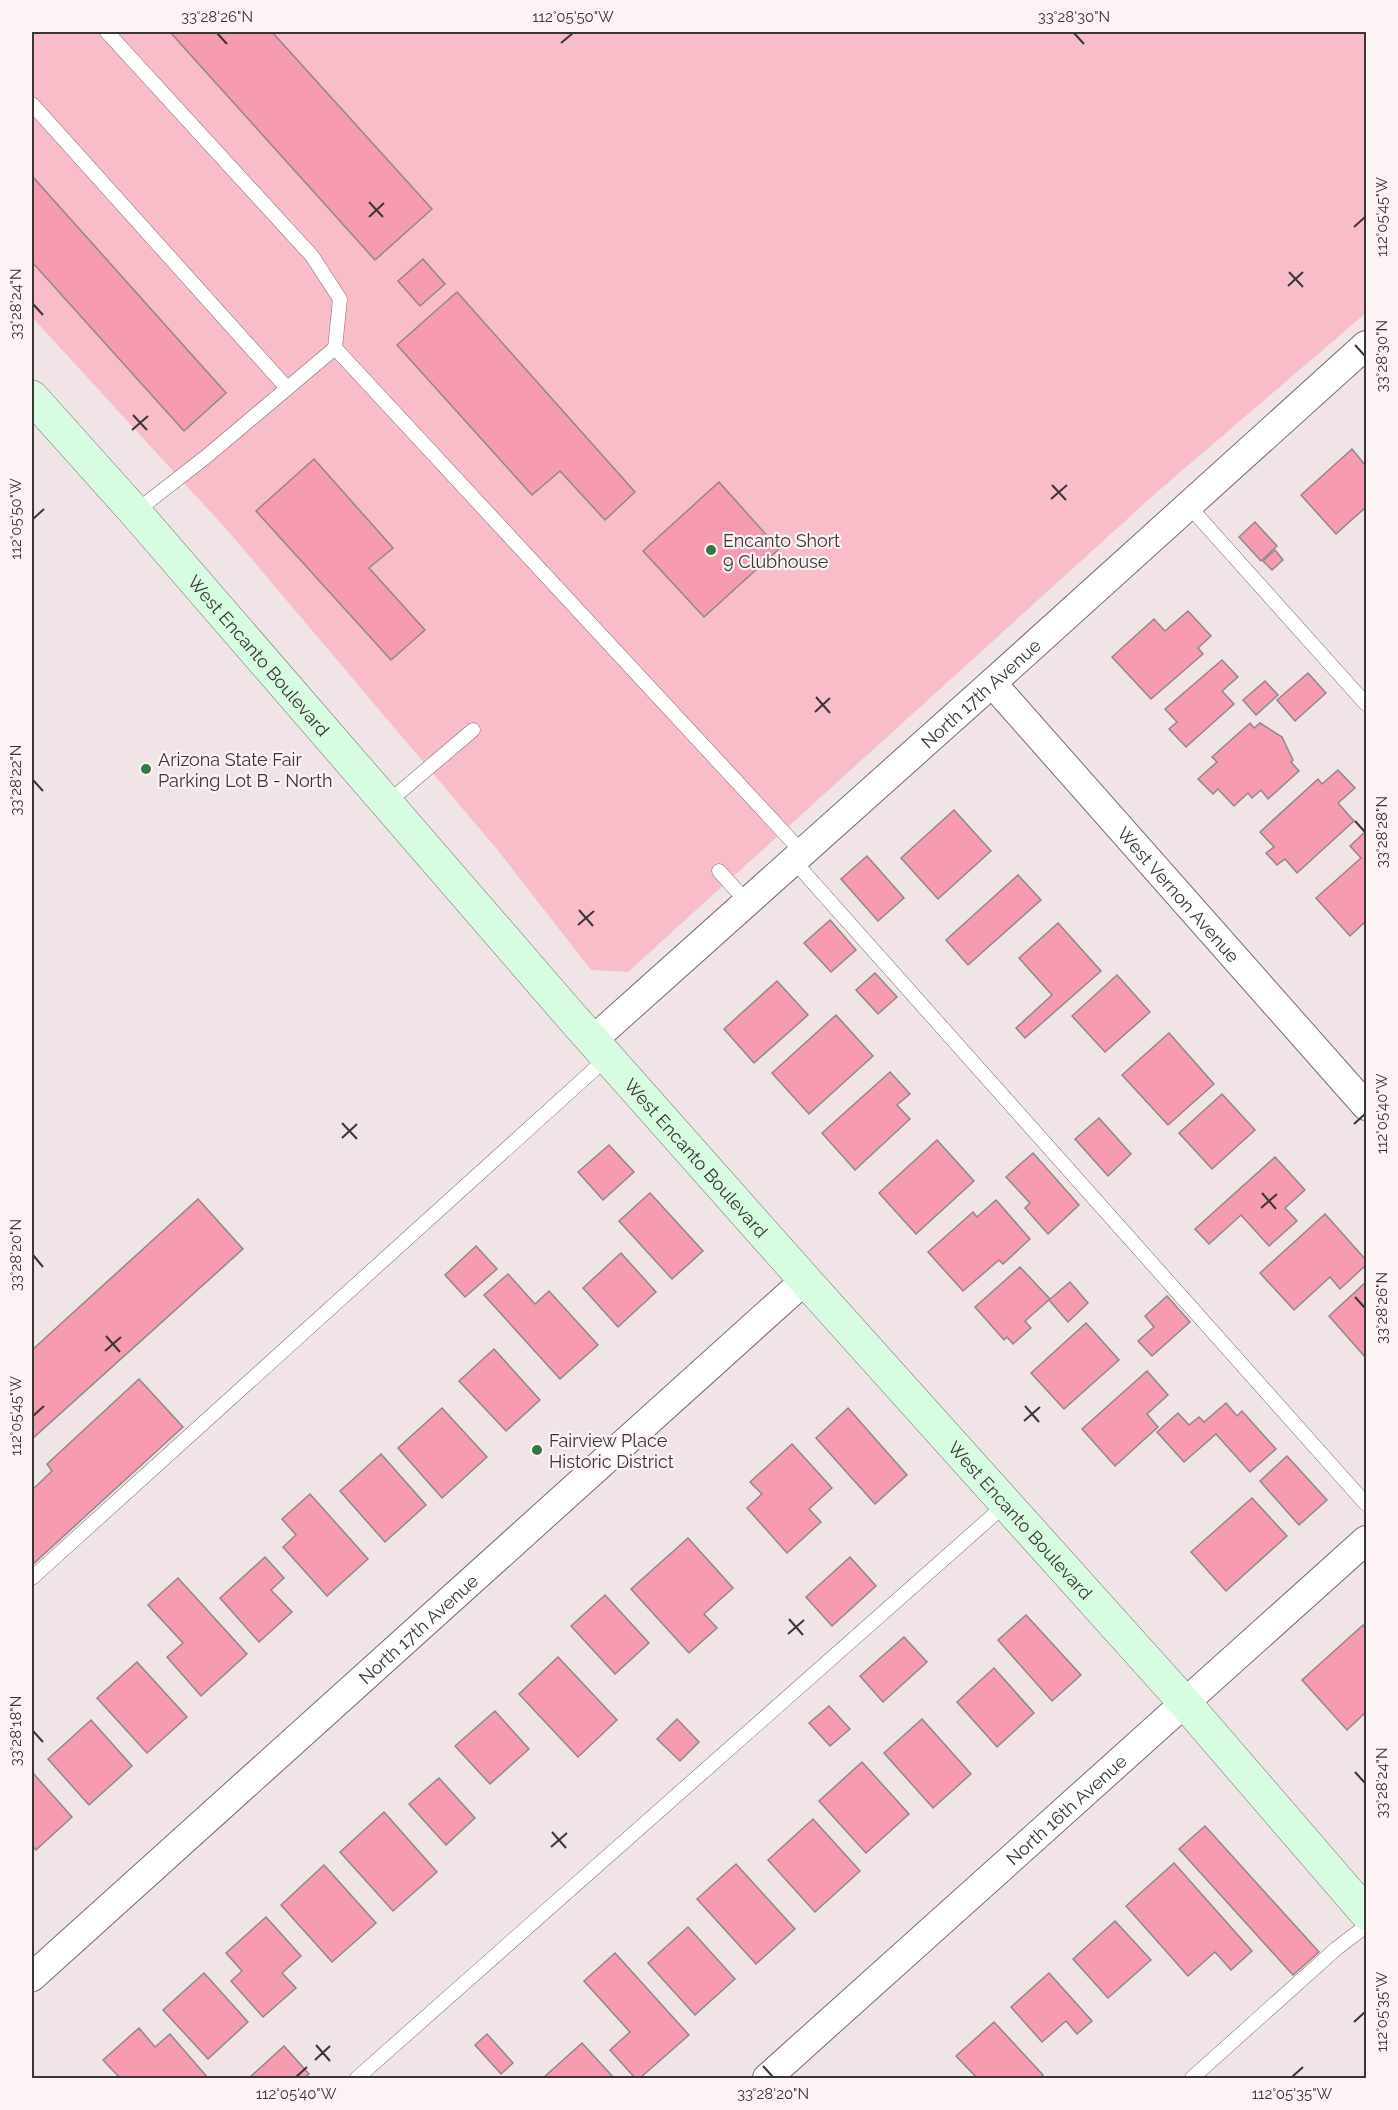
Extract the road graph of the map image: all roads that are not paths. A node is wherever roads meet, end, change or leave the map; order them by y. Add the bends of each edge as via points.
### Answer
1 (107, 32) edge
2 (32, 104) edge
3 (1366, 345) edge
4 (335, 348) junction
5 (287, 388) junction
6 (32, 397) edge
7 (1188, 505) junction
8 (135, 512) junction
9 (992, 683) junction
10 (1366, 704) edge
11 (473, 730) dead end
12 (387, 803) junction
13 (798, 856) junction
14 (719, 871) dead end
15 (747, 902) junction
16 (600, 1048) junction
17 (1366, 1106) edge
18 (805, 1280) junction
19 (1006, 1504) junction
20 (1366, 1504) edge
21 (1366, 1540) edge
22 (32, 1578) edge
23 (1185, 1703) junction
24 (1366, 1913) edge
25 (1366, 1926) edge
26 (32, 1977) edge
27 (357, 2079) edge
28 (767, 2079) edge
29 (1192, 2079) edge

1 - 4 lane via 312,256 340,299
2 - 5 lane
3 - 7 street, North 17th Avenue
4 - 5 lane
4 - 13 lane
5 - 8 lane
6 - 8 street, West Encanto Boulevard
7 - 9 street, North 17th Avenue
7 - 10 lane
8 - 12 street, West Encanto Boulevard
9 - 13 street, North 17th Avenue
9 - 17 street, West Vernon Avenue
11 - 12 lane
12 - 16 street, West Encanto Boulevard
13 - 15 street, North 17th Avenue
13 - 20 lane
14 - 15 lane
15 - 16 street, North 17th Avenue
16 - 18 street, West Encanto Boulevard
16 - 22 lane
18 - 19 street, West Encanto Boulevard
18 - 26 street, North 17th Avenue
19 - 23 street, West Encanto Boulevard
19 - 27 lane
21 - 23 street, North 16th Avenue
23 - 24 street, West Encanto Boulevard
23 - 28 street, North 16th Avenue
25 - 29 lane

